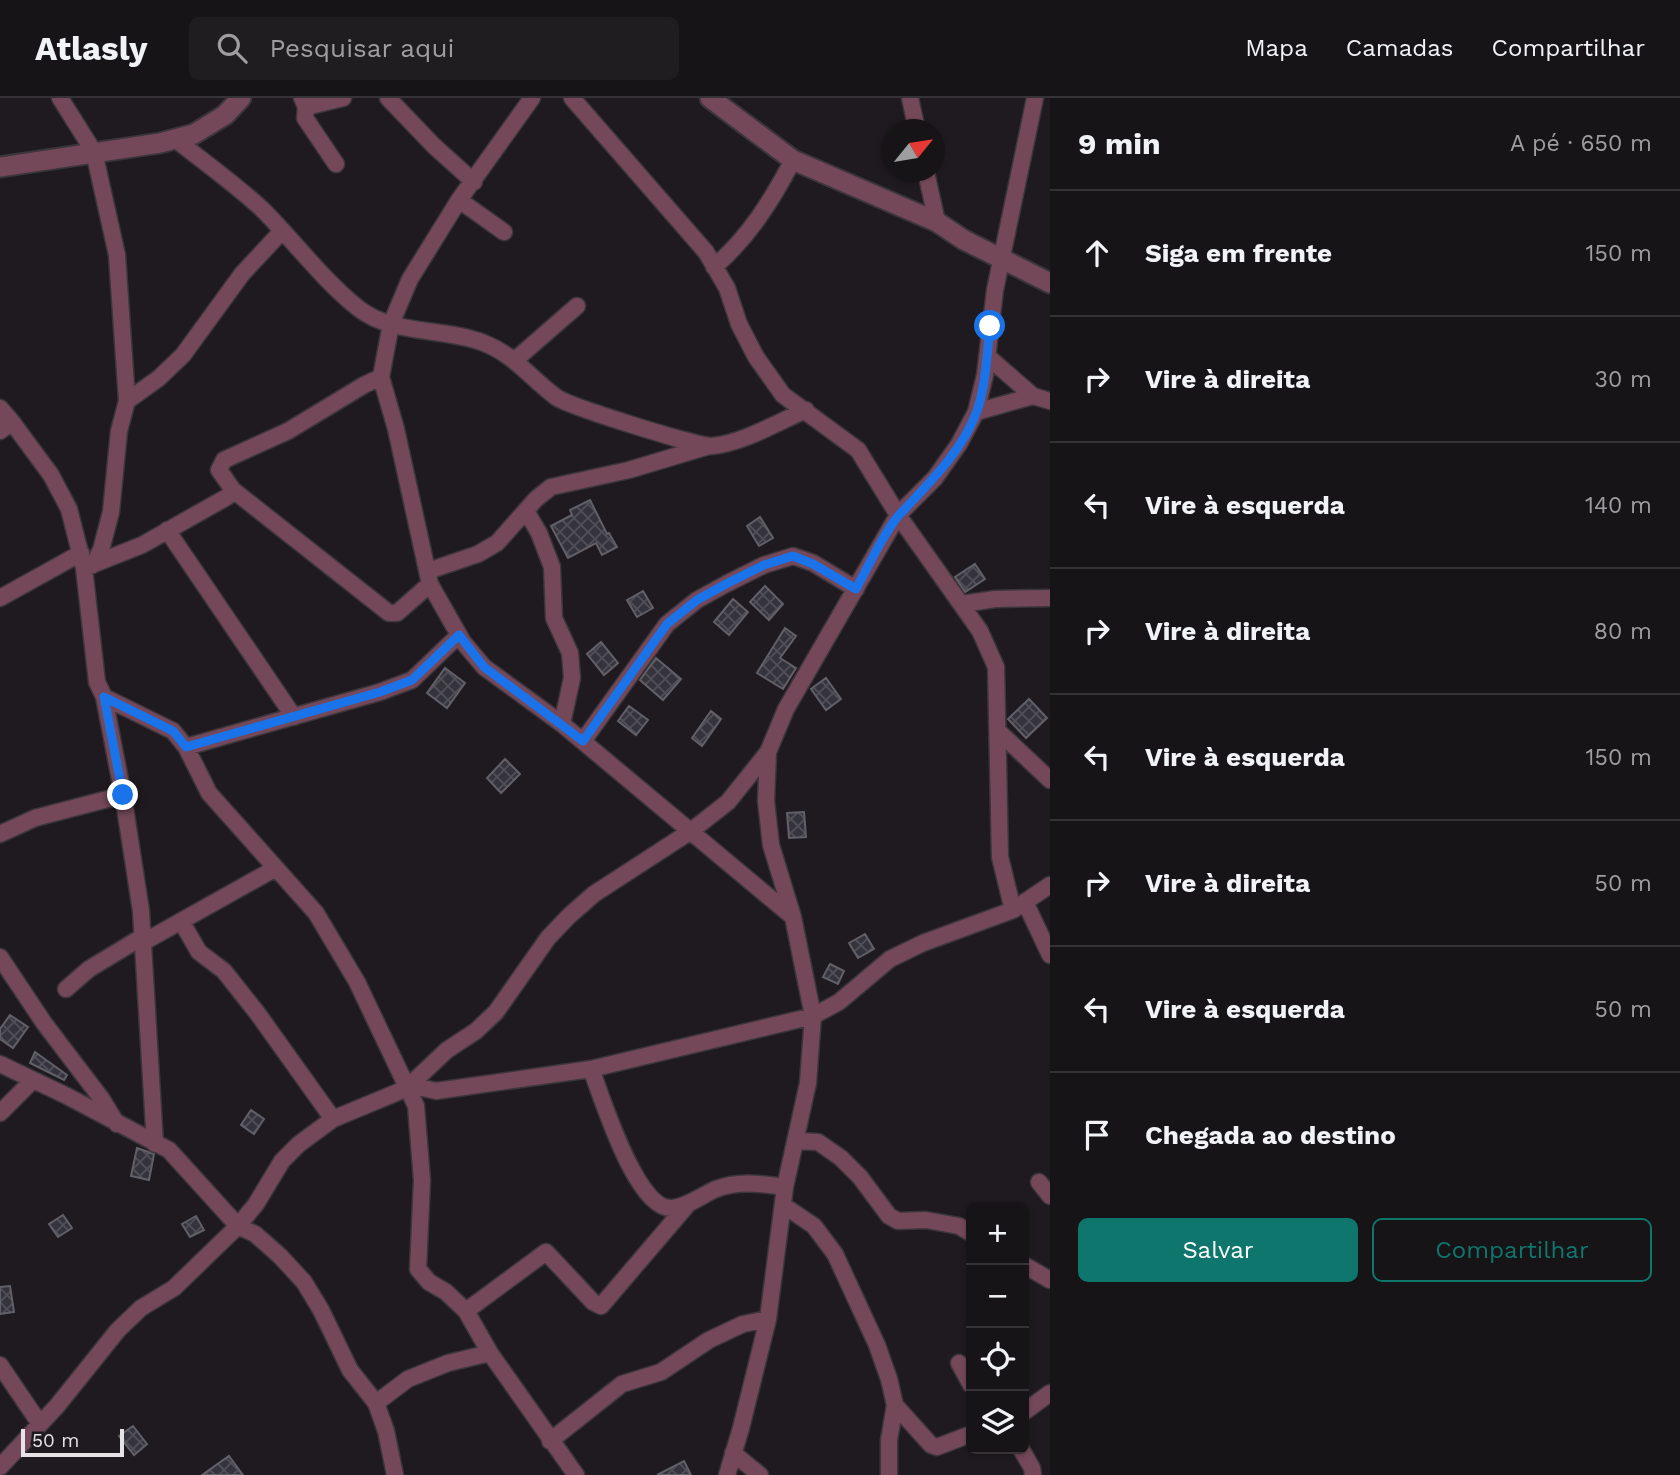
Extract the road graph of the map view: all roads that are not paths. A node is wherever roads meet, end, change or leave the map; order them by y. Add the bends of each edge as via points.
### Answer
1 (60, 98) edge
2 (241, 98) edge
3 (343, 98) edge
4 (388, 98) edge
5 (532, 98) edge
6 (572, 98) edge
7 (910, 98) edge
8 (1035, 98) edge
9 (715, 99) edge
10 (304, 102) edge
11 (914, 119) edge
12 (176, 139) junction
13 (94, 152) junction
14 (793, 160) junction
15 (336, 164) dead end
16 (0, 167) edge
17 (474, 182) junction
18 (928, 182) edge
19 (459, 200) junction
20 (937, 222) junction
21 (282, 231) junction
22 (504, 232) dead end
23 (1003, 259) junction
24 (714, 267) junction
25 (1050, 283) edge
26 (577, 306) dead end
27 (391, 324) junction
28 (987, 356) junction
29 (515, 360) junction
30 (381, 377) junction
31 (1033, 396) junction
32 (127, 401) junction
33 (1050, 401) edge
34 (0, 408) edge
35 (806, 410) junction
36 (976, 412) junction
37 (6, 426) edge
38 (709, 446) junction
39 (233, 490) junction
40 (526, 511) junction
41 (898, 515) junction
42 (167, 530) junction
43 (86, 562) junction
44 (429, 577) junction
45 (856, 589) junction
46 (0, 598) edge
47 (1050, 598) edge
48 (962, 604) junction
49 (459, 635) junction
50 (104, 697) junction
51 (294, 717) junction
52 (562, 724) junction
53 (998, 731) junction
54 (583, 741) junction
55 (186, 747) junction
56 (768, 752) junction
57 (1050, 780) edge
58 (123, 795) junction
59 (691, 831) junction
60 (0, 834) edge
61 (276, 868) junction
62 (1050, 885) edge
63 (1019, 906) junction
64 (793, 917) junction
65 (181, 921) junction
66 (142, 940) junction
67 (1050, 955) edge
68 (0, 957) edge
69 (66, 989) dead end
70 (813, 1016) junction
71 (0, 1064) edge
72 (591, 1069) junction
73 (33, 1080) junction
74 (409, 1086) junction
75 (0, 1113) edge
76 (333, 1119) junction
77 (118, 1125) junction
78 (796, 1142) junction
79 (155, 1144) junction
80 (1039, 1182) dead end
81 (785, 1187) junction
82 (1050, 1196) edge
83 (689, 1203) junction
84 (783, 1205) junction
85 (238, 1226) junction
86 (966, 1230) edge
87 (1029, 1268) edge
88 (1050, 1280) edge
89 (466, 1311) junction
90 (768, 1319) junction
91 (490, 1353) junction
92 (959, 1363) dead end
93 (0, 1365) edge
94 (966, 1376) edge
95 (1050, 1393) edge
96 (376, 1403) junction
97 (895, 1405) junction
98 (1029, 1408) edge
99 (40, 1424) junction
100 (966, 1436) edge
101 (550, 1441) junction
102 (733, 1453) junction
103 (1024, 1454) edge
104 (0, 1467) edge
105 (395, 1475) edge
106 (576, 1475) edge
107 (727, 1475) edge
108 (760, 1475) edge
109 (889, 1475) edge
110 (1033, 1475) edge

1 - 13 street
2 - 12 street via 225,115
3 - 10 street
4 - 17 street
5 - 17 street
6 - 24 street via 706,252
7 - 11 street
8 - 23 street
9 - 14 street
10 - 15 street via 305,118
12 - 13 street
12 - 21 street via 260,207
13 - 16 street
13 - 32 street via 117,254
14 - 20 street
14 - 24 street via 766,210
17 - 19 street
18 - 20 street
19 - 22 street
19 - 27 street via 410,279
20 - 23 street
21 - 27 street via 359,309
21 - 32 street via 242,274 183,355
23 - 25 street
23 - 28 street
24 - 35 street via 756,357 783,395
26 - 29 street
27 - 29 street via 459,335
27 - 30 street
28 - 31 street
28 - 36 street
29 - 38 street via 557,398 640,428
30 - 39 street via 288,431 224,460 219,470
30 - 44 street
31 - 33 street
31 - 36 street
32 - 43 street via 111,512 101,550
34 - 37 street
35 - 38 street
35 - 41 street via 858,450
36 - 41 street via 934,478
37 - 43 street via 51,475 69,509
38 - 40 street via 551,487
39 - 42 street
39 - 44 street via 389,613 397,613
40 - 44 street via 497,543
40 - 52 street via 552,567 554,618 570,653 572,678
41 - 45 street
41 - 48 street
42 - 43 street via 142,545
42 - 51 street
43 - 46 street
43 - 50 street via 97,682
44 - 49 street
45 - 54 street via 793,556 764,565 697,600 667,624
45 - 56 street via 786,709
47 - 48 street
48 - 53 street via 996,667
49 - 51 street via 412,680
49 - 52 street via 484,667
50 - 55 street via 173,731
50 - 58 street
51 - 55 street
52 - 54 street
53 - 57 street
53 - 63 street via 1000,858
54 - 59 street
55 - 61 street via 209,793
56 - 59 street via 728,802
56 - 64 street via 766,801 771,845
58 - 60 street via 44,815
58 - 66 street
59 - 64 street
59 - 74 street via 594,894 569,916 496,1012
61 - 65 street
61 - 74 street via 316,913
62 - 63 street
63 - 67 street
63 - 70 street via 890,959 839,1002
64 - 70 street
65 - 66 street
65 - 76 street via 199,952 224,971
66 - 69 street via 89,970
66 - 79 street
68 - 77 street
70 - 72 street
70 - 78 street via 808,1083
71 - 73 street
72 - 74 street via 436,1091
72 - 83 street via 621,1149 645,1190 656,1203 671,1209
73 - 75 street
73 - 77 street
74 - 76 street
74 - 89 street via 416,1106 422,1180 418,1269
76 - 85 street via 282,1161
77 - 79 street
78 - 81 street
78 - 86 street via 818,1142 841,1158 898,1221 926,1220
79 - 85 street via 169,1150
80 - 82 street
81 - 83 street via 744,1182
81 - 84 street
83 - 89 street via 601,1306 546,1252
84 - 90 street
84 - 97 street via 814,1226 835,1254 877,1345
85 - 96 street via 256,1234 304,1282 350,1370
85 - 99 street via 174,1288 141,1308 118,1330
87 - 88 street
89 - 91 street
90 - 101 street via 743,1324 661,1372 622,1384
90 - 102 street
91 - 96 street via 408,1379
91 - 101 street
92 - 94 street
93 - 99 street
95 - 98 street
96 - 105 street
97 - 100 street via 931,1445
97 - 109 street
99 - 104 street
101 - 106 street
102 - 107 street
102 - 108 street
103 - 110 street

